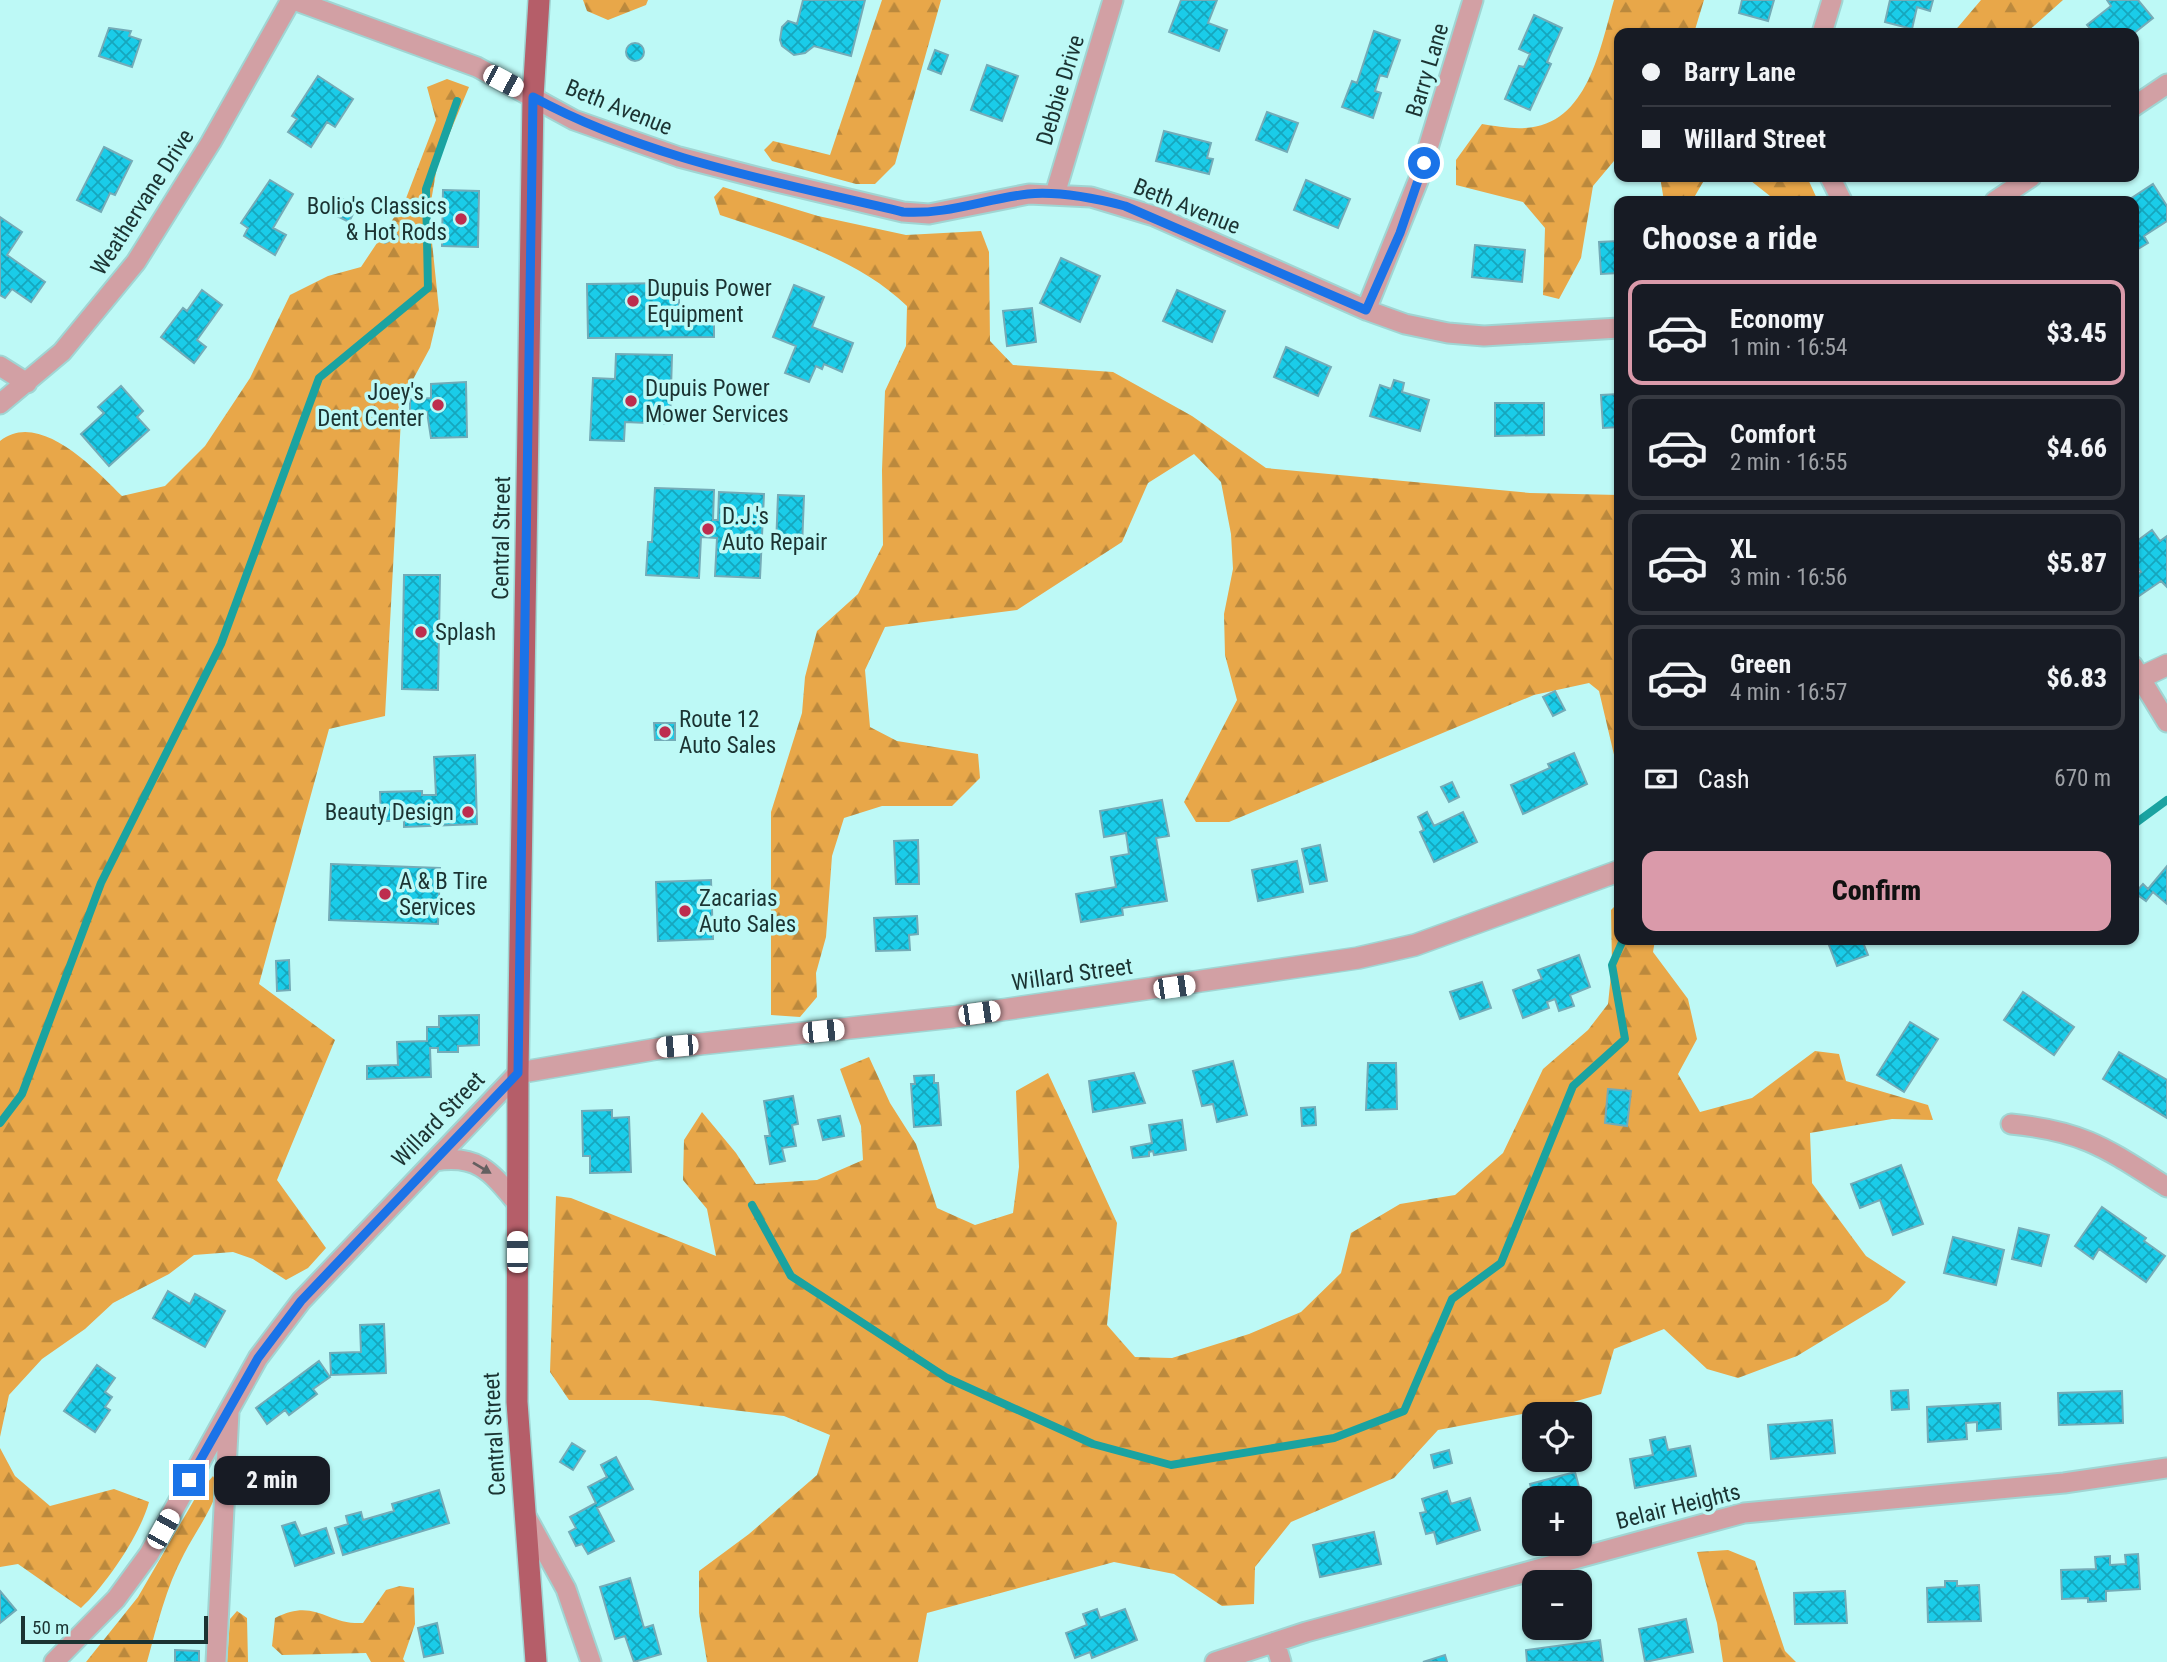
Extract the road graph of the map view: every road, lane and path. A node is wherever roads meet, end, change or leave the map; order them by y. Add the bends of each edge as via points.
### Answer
1 (292, 0) edge
2 (539, 0) edge
3 (1113, 0) edge
4 (1473, 0) edge
5 (1832, 0) edge
6 (1824, 28) edge
7 (2167, 85) edge
8 (533, 97) junction
9 (2139, 103) edge
10 (2024, 182) edge
11 (1055, 194) junction
12 (2002, 196) edge
13 (1366, 310) junction
14 (1614, 328) edge
15 (0, 366) edge
16 (27, 383) junction
17 (0, 404) edge
18 (2167, 665) edge
19 (2139, 674) edge
20 (2139, 680) edge
21 (2167, 722) edge
22 (1614, 873) edge
23 (518, 1073) junction
24 (2011, 1124) dead end
25 (435, 1161) junction
26 (2167, 1187) edge
27 (517, 1203) junction
28 (229, 1407) junction
29 (2167, 1468) edge
30 (525, 1514) junction
31 (1275, 1642) junction
32 (54, 1662) edge
33 (216, 1662) edge
34 (536, 1662) edge
35 (591, 1662) edge
36 (1215, 1662) edge
37 (1281, 1662) edge

1 - 8 street, Beth Avenue via 477,67
1 - 16 street, Weathervane Drive via 136,262 93,318
2 - 8 main road, Central Street
3 - 11 street, Debbie Drive
4 - 13 street, Barry Lane via 1419,181
5 - 6 street
7 - 9 street
8 - 11 street, Beth Avenue via 574,120 678,157 903,212 929,214 1029,194
8 - 23 main road, Central Street
10 - 12 street
11 - 13 street, Beth Avenue via 1091,197 1154,216
13 - 14 street, Beth Avenue via 1405,324 1484,336
15 - 16 street
16 - 17 street, Weathervane Drive
18 - 19 street
20 - 21 street
22 - 23 street, Willard Street via 1415,945 1359,958 953,1017 662,1048
23 - 25 street, Willard Street
23 - 27 main road, Central Street
24 - 26 street via 2081,1136
25 -> 27 street via 452,1158 474,1163 494,1175
25 - 28 street, Willard Street via 301,1301 258,1358
27 - 30 main road, Central Street via 517,1402
28 - 32 street, Willard Street via 149,1553 116,1599
28 - 33 street
29 - 31 street, Belair Heights via 2064,1483 1744,1513
30 - 34 main road, Central Street
30 - 35 street via 566,1589
31 - 36 street, Belair Heights
31 - 37 street

